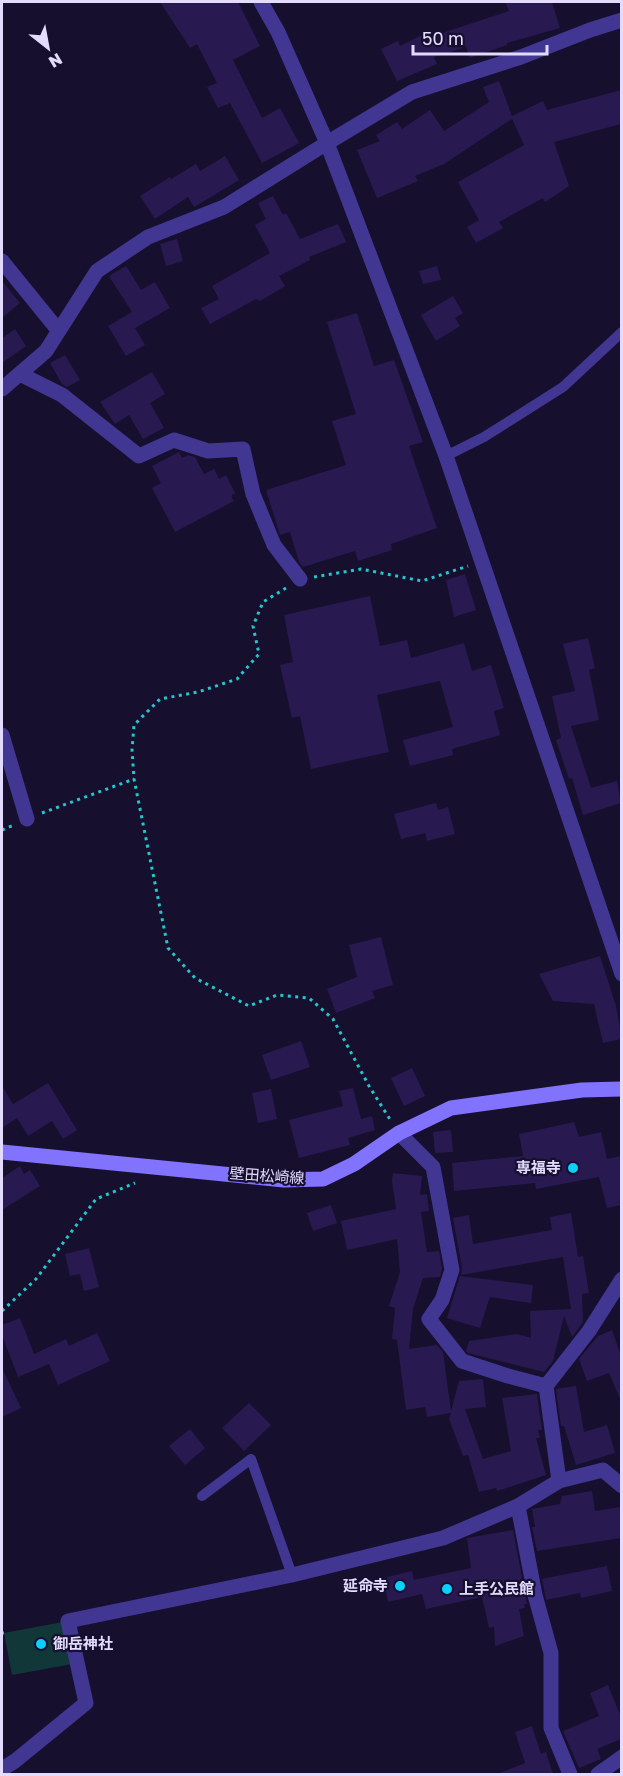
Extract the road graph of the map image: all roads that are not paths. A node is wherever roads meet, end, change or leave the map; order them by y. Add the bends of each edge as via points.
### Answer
1 (261, 2) edge
2 (621, 20) edge
3 (327, 143) junction
4 (2, 261) edge
5 (58, 330) junction
6 (621, 332) edge
7 (20, 374) junction
8 (2, 389) edge
9 (446, 456) junction
10 (300, 579) road end
11 (2, 735) edge
12 (27, 819) road end
13 (620, 966) edge
14 (621, 1089) edge
15 (399, 1133) junction
16 (2, 1152) edge
17 (621, 1279) edge
18 (546, 1386) junction
19 (559, 1481) junction
20 (621, 1486) edge
21 (202, 1496) dead end
22 (518, 1506) junction
23 (292, 1575) junction
24 (621, 1756) edge
25 (2, 1769) edge
26 (570, 1774) edge
27 (598, 1774) edge

1 - 3 street
2 - 3 street via 412,92
3 - 5 street via 225,207 148,237 97,271
3 - 9 street
4 - 5 street
5 - 7 street via 46,351
6 - 9 lane via 563,387
7 - 8 street
7 - 10 street via 62,395 139,456 174,440 208,451 243,448 253,494 274,544
9 - 13 street
11 - 12 street
14 - 15 main road, 壁田松崎線 via 582,1090 452,1108
15 - 16 main road, 壁田松崎線 via 354,1164 323,1179 284,1180
15 - 18 street via 433,1167 452,1270 442,1300 429,1318 462,1361
17 - 18 street via 589,1330
18 - 19 street
19 - 20 street via 603,1470
19 - 22 street
21 - 23 lane via 251,1459
22 - 23 street via 443,1538
22 - 26 street via 551,1653 551,1728
23 - 25 street via 68,1621 86,1703
24 - 27 street

